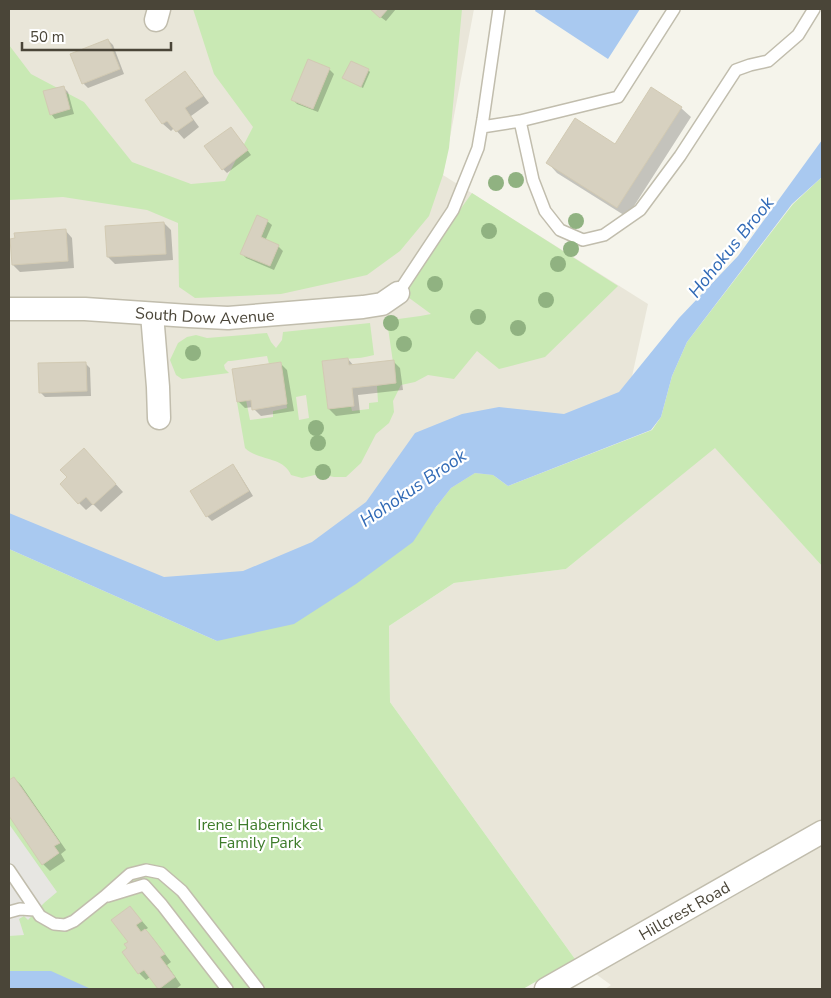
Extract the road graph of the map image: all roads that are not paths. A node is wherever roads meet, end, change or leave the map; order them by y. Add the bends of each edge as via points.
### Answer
1 (499, 9) edge
2 (674, 9) edge
3 (814, 9) edge
4 (520, 121) junction
5 (482, 127) junction
6 (398, 293) joint
7 (9, 309) edge
8 (152, 314) junction
9 (159, 418) dead end
10 (822, 832) edge
11 (9, 870) edge
12 (104, 897) junction
13 (35, 910) junction
14 (9, 912) edge
15 (226, 989) edge
16 (258, 989) edge
17 (546, 989) edge

1 - 5 lane
2 - 4 lane via 618,97
3 - 4 lane via 798,35 768,61 736,70 640,210 604,235 583,240 568,234 560,230 545,211 533,180
4 - 5 lane
5 - 6 lane via 478,148 453,210
6 - 8 street, South Dow Avenue via 382,304 363,307 228,318
7 - 8 street, South Dow Avenue via 85,309
8 - 9 street
10 - 17 street, Hillcrest Road
11 - 13 lane
12 - 13 lane via 74,922 65,925 54,924
12 - 15 lane via 144,884
12 - 16 lane via 130,874 146,870 161,873 182,891
13 - 14 lane

